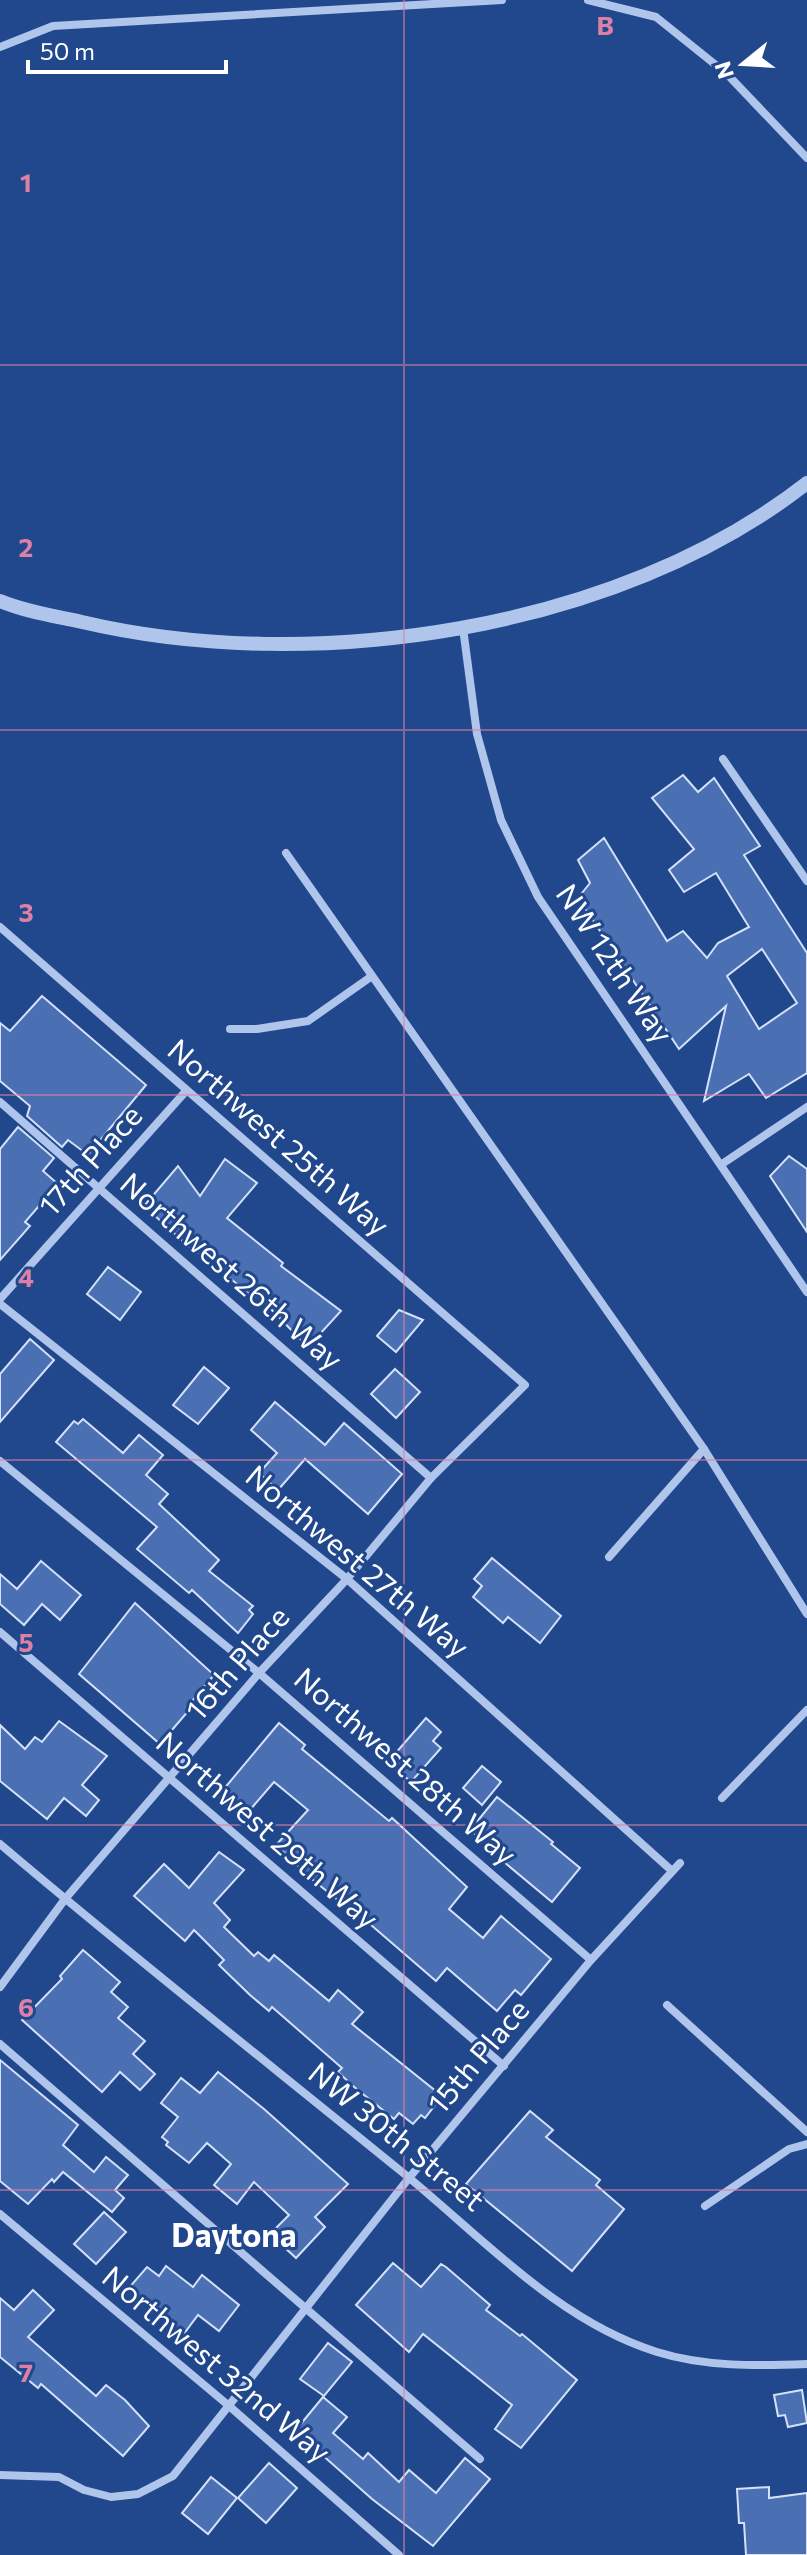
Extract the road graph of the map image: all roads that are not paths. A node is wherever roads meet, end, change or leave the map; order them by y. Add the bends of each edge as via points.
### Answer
1 (502, 0) edge
2 (588, 0) edge
3 (0, 47) edge
4 (807, 158) edge
5 (807, 483) edge
6 (0, 601) edge
7 (463, 628) junction
8 (723, 759) dead end
9 (286, 853) dead end
10 (807, 881) edge
11 (0, 927) edge
12 (372, 976) junction
13 (230, 1029) dead end
14 (186, 1091) junction
15 (0, 1102) edge
16 (807, 1107) edge
17 (722, 1164) junction
18 (99, 1188) junction
19 (807, 1292) edge
20 (0, 1302) edge
21 (525, 1385) joint
22 (704, 1449) junction
23 (0, 1461) edge
24 (431, 1478) junction
25 (609, 1557) dead end
26 (347, 1579) junction
27 (807, 1614) edge
28 (0, 1632) edge
29 (259, 1673) junction
30 (807, 1710) edge
31 (169, 1779) junction
32 (722, 1798) dead end
33 (0, 1844) edge
34 (680, 1863) dead end
35 (671, 1870) junction
36 (65, 1899) junction
37 (591, 1960) junction
38 (0, 1987) edge
39 (667, 2005) dead end
40 (0, 2044) edge
41 (504, 2066) junction
42 (807, 2132) edge
43 (807, 2144) edge
44 (409, 2178) junction
45 (705, 2206) dead end
46 (0, 2214) edge
47 (306, 2308) junction
48 (807, 2364) edge
49 (228, 2405) junction
50 (480, 2459) dead end
51 (0, 2475) edge
52 (399, 2555) edge

1 - 3 street via 53,26
2 - 4 street via 656,17 727,74
5 - 7 street via 731,534 652,572 567,602
6 - 7 street via 136,635 226,642 324,644
7 - 17 street, NW 12th Way via 477,734 501,820 538,897
8 - 10 street
9 - 12 street
11 - 14 street, Northwest 25th Way
12 - 13 street via 308,1021
12 - 22 street
14 - 18 street, 17th Place
14 - 21 street, Northwest 25th Way
15 - 18 street, Northwest 26th Way
16 - 17 street
17 - 19 street, NW 12th Way
18 - 20 street, 17th Place
18 - 24 street, Northwest 26th Way
20 - 26 street, Northwest 27th Way
21 - 24 street, 16th Place
22 - 25 street
22 - 27 street
23 - 29 street, Northwest 28th Way
24 - 26 street, 16th Place
26 - 29 street, 16th Place
26 - 35 street, Northwest 27th Way
28 - 31 street, Northwest 29th Way
29 - 31 street, 16th Place
29 - 37 street, Northwest 28th Way
30 - 32 street
31 - 36 street, 16th Place
31 - 41 street, Northwest 29th Way
33 - 36 street, NW 30th Street
34 - 35 street, 15th Place
35 - 37 street, 15th Place
36 - 38 street, 16th Place
36 - 44 street, NW 30th Street
37 - 41 street, 15th Place
39 - 42 street
40 - 47 street
41 - 44 street, 15th Place
43 - 45 street via 789,2149
44 - 47 street, 15th Place
44 - 48 street, NW 30th Street via 548,2295 604,2329 656,2352 708,2363
46 - 49 street, Northwest 32nd Way
47 - 49 street, 15th Place
47 - 50 street
49 - 51 street, 15th Place via 173,2476 138,2494 111,2497 59,2477
49 - 52 street, Northwest 32nd Way

